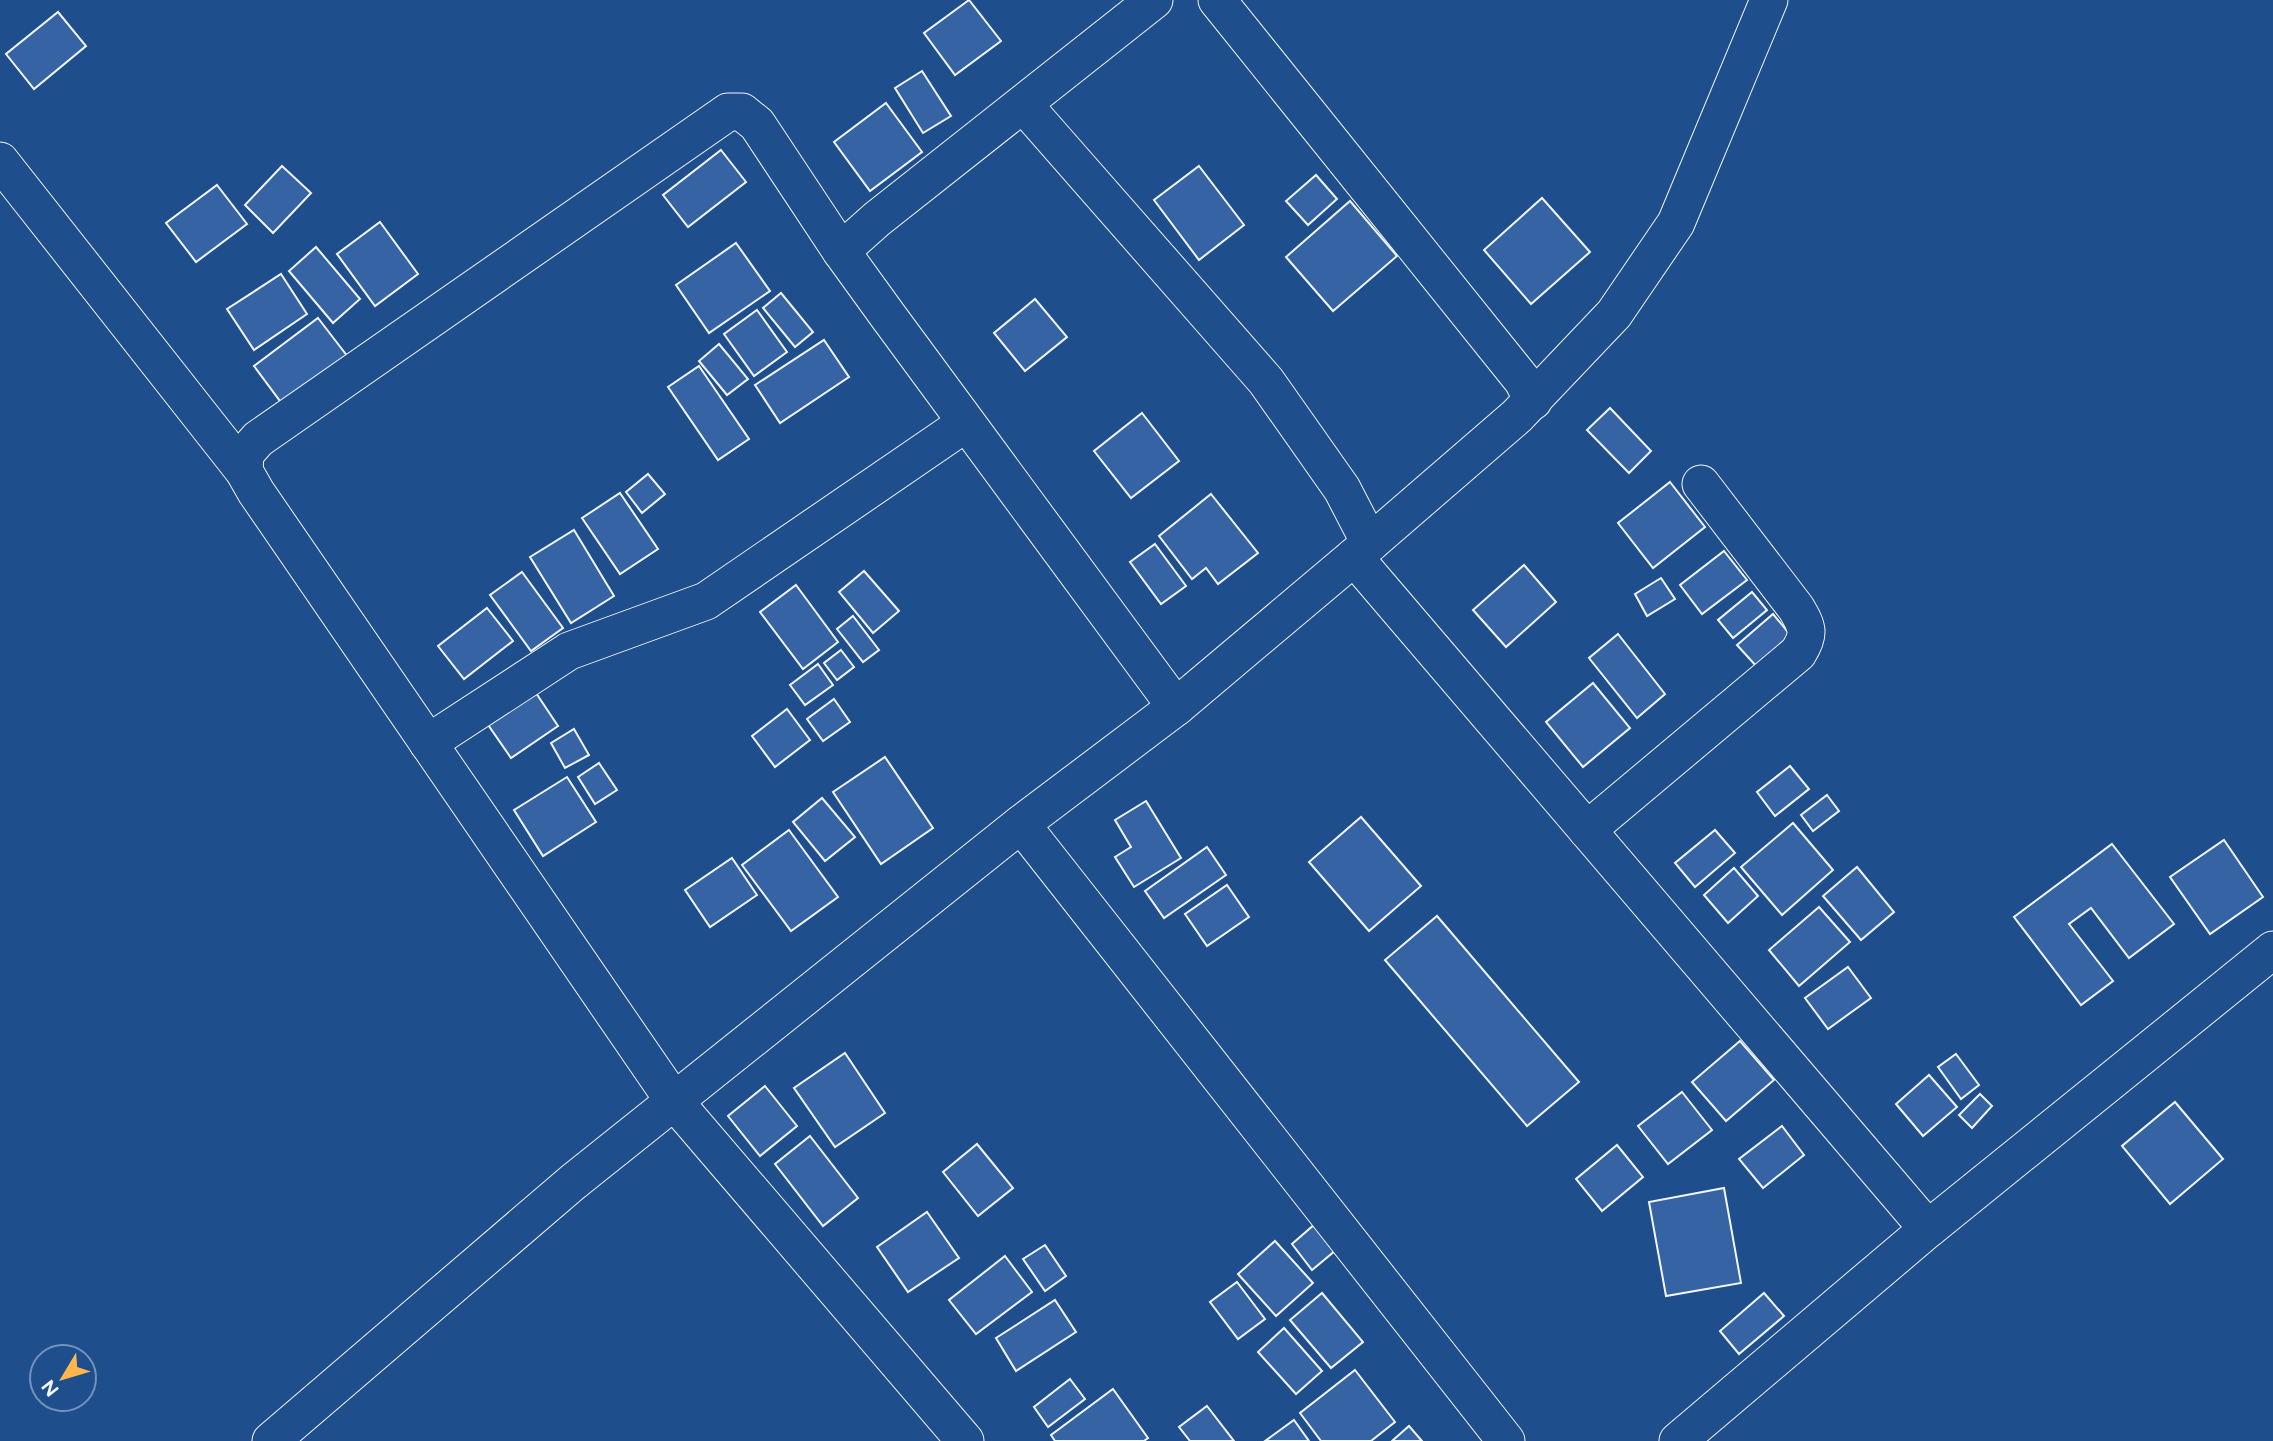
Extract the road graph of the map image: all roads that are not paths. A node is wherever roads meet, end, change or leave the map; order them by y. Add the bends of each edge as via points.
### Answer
1 (1154, 0) edge
2 (1217, 0) edge
3 (1769, 0) edge
4 (1023, 104) junction
5 (0, 161) edge
6 (841, 251) junction
7 (1533, 401) junction
8 (966, 423) junction
9 (244, 471) junction
10 (1702, 484) dead end
11 (1362, 550) junction
12 (1176, 707) junction
13 (428, 743) junction
14 (1021, 824) junction
15 (1587, 830) junction
16 (2273, 950) edge
17 (674, 1101) junction
18 (1928, 1229) junction
19 (1698, 1434) edge
20 (271, 1441) edge
21 (965, 1441) edge
22 (1506, 1441) edge

1 - 4 street
2 - 7 street via 1523,381
3 - 7 street via 1676,223 1614,314
4 - 6 street
4 - 11 street via 1266,381 1342,489
5 - 9 street
6 - 8 street
6 - 9 street via 758,124 742,112 728,112 258,439 246,454
7 - 11 street
8 - 12 street
8 - 13 street via 706,601 569,651
9 - 13 street
10 - 15 street via 1796,608 1806,625 1806,640 1797,653
11 - 12 street
11 - 15 street
12 - 14 street
13 - 17 street
14 - 17 street
14 - 22 street
15 - 18 street
16 - 18 street
17 - 20 street
17 - 21 street
18 - 19 street

